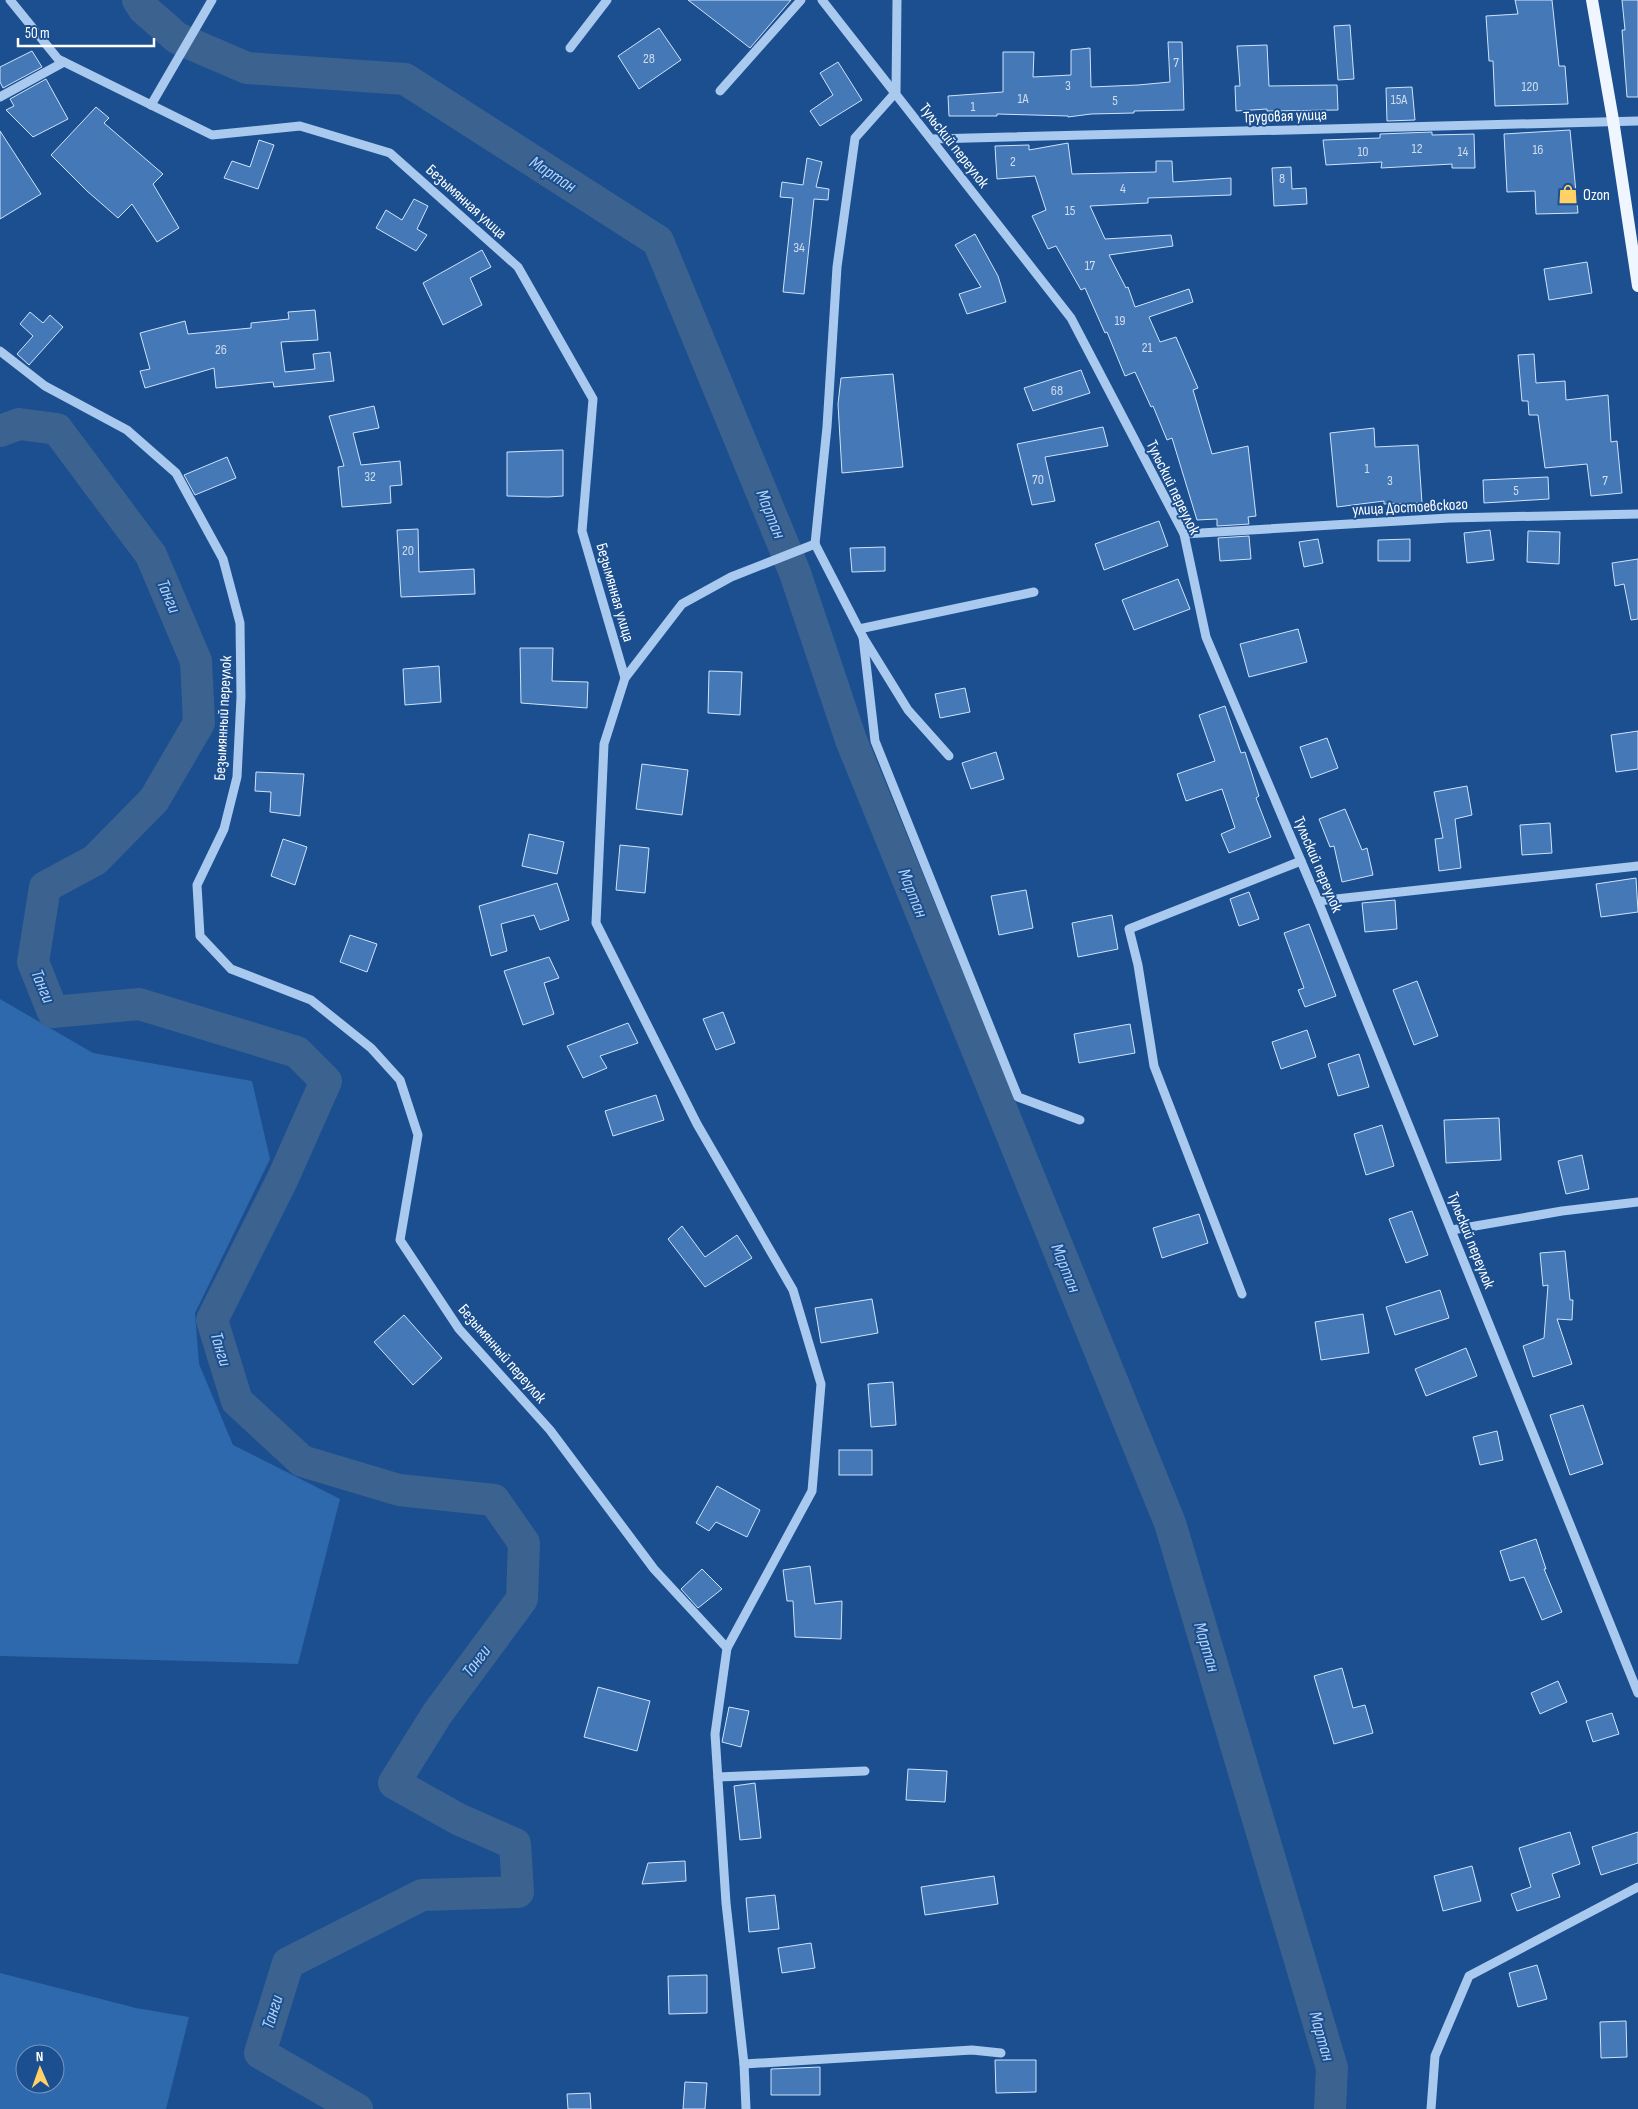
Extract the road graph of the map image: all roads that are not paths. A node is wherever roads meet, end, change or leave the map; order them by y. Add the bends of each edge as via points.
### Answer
1 (10, 0) edge
2 (212, 0) edge
3 (607, 0) edge
4 (801, 0) edge
5 (822, 0) edge
6 (897, 0) edge
7 (1592, 0) edge
8 (570, 48) dead end
9 (64, 62) junction
10 (720, 91) dead end
11 (896, 92) junction
12 (0, 97) edge
13 (151, 105) junction
14 (1613, 120) junction
15 (1638, 121) edge
16 (932, 139) junction
17 (1638, 286) edge
18 (0, 351) edge
19 (1638, 514) edge
20 (1184, 534) junction
21 (815, 544) junction
22 (1034, 592) dead end
23 (861, 633) junction
24 (625, 678) junction
25 (949, 756) dead end
26 (1302, 861) junction
27 (1638, 866) edge
28 (1318, 901) junction
29 (1080, 1120) dead end
30 (1638, 1202) edge
31 (1452, 1230) junction
32 (1242, 1294) dead end
33 (727, 1648) junction
34 (1638, 1694) edge
35 (865, 1771) dead end
36 (718, 1777) junction
37 (1638, 1887) edge
38 (1001, 2053) dead end
39 (744, 2064) junction
40 (746, 2109) edge
41 (1431, 2109) edge

1 - 9 street, Безымянная улица via 58,59
2 - 13 street
3 - 8 street
4 - 10 street
5 - 11 street, Тульский переулок
6 - 11 street
7 - 14 main road
9 - 12 street
9 - 13 street, Безымянная улица
11 - 16 street, Тульский переулок
11 - 21 street via 855,138 837,267 827,427
13 - 24 street, Безымянная улица via 212,135 300,126 390,152 518,267 593,399 582,531
14 - 15 street, Трудовая улица
14 - 16 street, Трудовая улица
14 - 17 main road
16 - 20 street, Тульский переулок via 1072,318
18 - 33 street, Безымянный переулок via 46,386 127,430 176,473 223,559 240,623 237,777 224,829 197,885 200,936 230,969 311,1000 371,1048 400,1080 418,1135 400,1240 459,1329 550,1430 654,1569
19 - 20 street, улица Достоевского via 1449,518
20 - 26 street, Тульский переулок via 1206,636
21 - 23 street
21 - 24 street via 730,577 682,604
22 - 23 street
23 - 25 street via 908,710
23 - 29 street via 875,741 1018,1097
24 - 33 street via 604,744 596,923 697,1124 793,1290 821,1384 812,1491
26 - 28 street, Тульский переулок
26 - 32 street via 1129,929 1154,1066
27 - 28 street
28 - 31 street, Тульский переулок
30 - 31 street
31 - 34 street, Тульский переулок
33 - 36 street via 715,1734
35 - 36 street
36 - 39 street via 726,1903
37 - 41 street via 1469,1976 1435,2056
38 - 39 street via 972,2050
39 - 40 street

